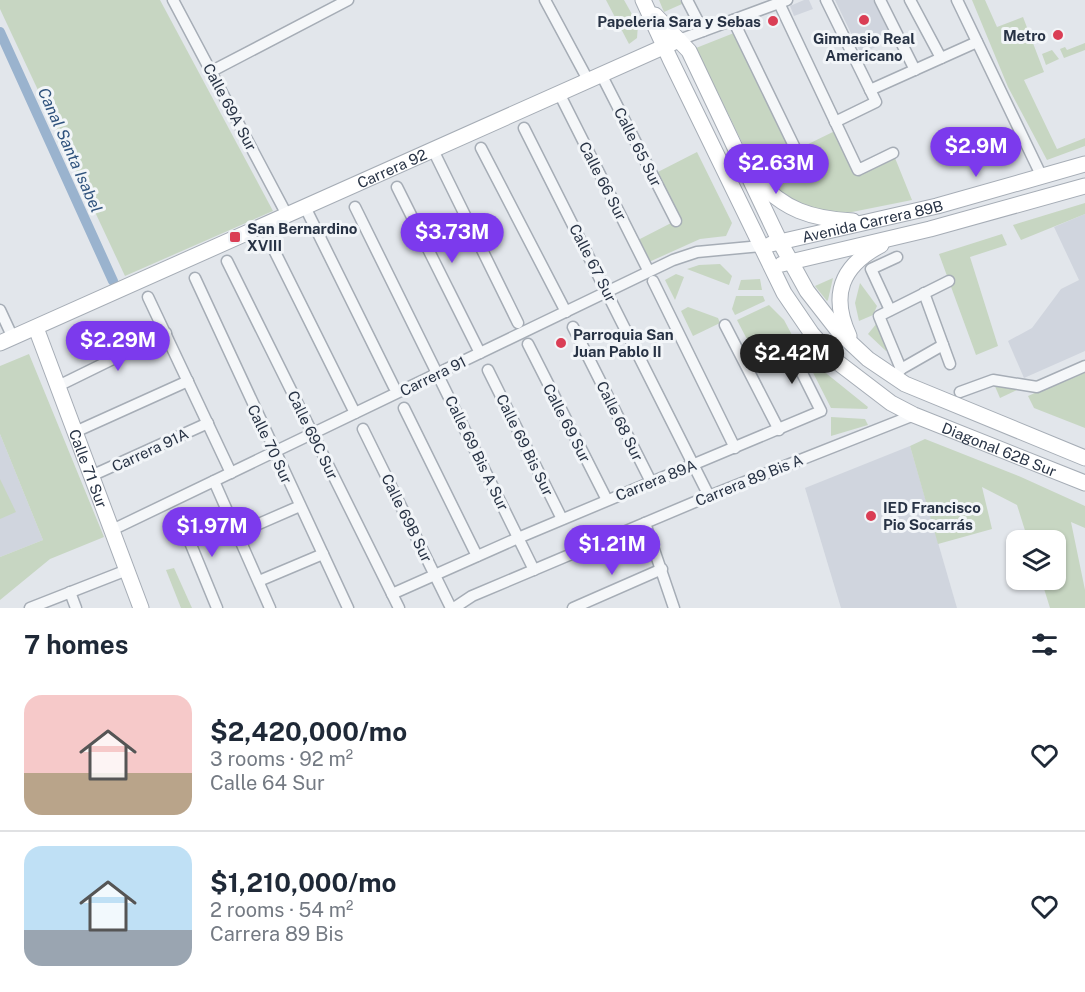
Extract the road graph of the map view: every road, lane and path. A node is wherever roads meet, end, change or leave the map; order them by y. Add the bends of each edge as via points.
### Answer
1 (173, 0) edge
2 (348, 0) edge
3 (545, 0) edge
4 (687, 0) edge
5 (826, 0) edge
6 (880, 0) edge
7 (910, 0) edge
8 (957, 0) edge
9 (783, 2) edge
10 (646, 4) edge
11 (733, 20) junction
12 (703, 31) junction
13 (679, 40) junction
14 (976, 42) junction
15 (664, 46) junction
16 (941, 58) junction
17 (212, 70) junction
18 (915, 70) junction
19 (595, 77) junction
20 (870, 90) junction
21 (559, 93) junction
22 (835, 122) junction
23 (524, 128) dead end
24 (481, 148) dead end
25 (433, 150) junction
26 (796, 150) dead end
27 (893, 153) dead end
28 (742, 162) junction
29 (1085, 164) edge
30 (1042, 177) junction
31 (1085, 186) edge
32 (398, 187) dead end
33 (305, 207) junction
34 (355, 207) dead end
35 (287, 215) junction
36 (676, 221) dead end
37 (875, 221) junction
38 (896, 237) junction
39 (270, 242) dead end
40 (780, 242) junction
41 (761, 246) junction
42 (897, 256) dead end
43 (227, 261) dead end
44 (790, 261) junction
45 (770, 267) junction
46 (647, 268) dead end
47 (195, 278) dead end
48 (653, 281) dead end
49 (949, 281) dead end
50 (608, 291) junction
51 (924, 293) junction
52 (148, 297) dead end
53 (0, 310) edge
54 (890, 310) junction
55 (566, 312) junction
56 (518, 323) dead end
57 (725, 325) dead end
58 (573, 327) dead end
59 (36, 328) junction
60 (166, 333) junction
61 (6, 340) edge
62 (528, 344) dead end
63 (788, 345) dead end
64 (943, 345) junction
65 (854, 347) junction
66 (480, 353) junction
67 (950, 364) dead end
68 (1085, 366) edge
69 (488, 370) dead end
70 (437, 374) junction
71 (898, 374) junction
72 (188, 381) junction
73 (58, 386) junction
74 (394, 387) dead end
75 (960, 392) dead end
76 (404, 408) dead end
77 (355, 413) junction
78 (914, 415) junction
79 (208, 423) junction
80 (363, 429) dead end
81 (779, 430) junction
82 (75, 432) junction
83 (312, 434) junction
84 (735, 448) junction
85 (274, 452) junction
86 (1085, 458) edge
87 (694, 464) junction
88 (231, 473) junction
89 (91, 476) junction
90 (214, 481) junction
91 (651, 482) junction
92 (1085, 483) edge
93 (709, 496) junction
94 (607, 501) junction
95 (300, 506) junction
96 (180, 518) dead end
97 (562, 519) junction
98 (645, 523) junction
99 (112, 530) junction
100 (237, 533) junction
101 (518, 538) junction
102 (323, 554) junction
103 (477, 556) junction
104 (662, 569) junction
105 (127, 570) junction
106 (534, 570) junction
107 (435, 574) junction
108 (258, 581) junction
109 (70, 592) junction
110 (392, 594) junction
111 (472, 597) junction
112 (30, 608) edge
113 (76, 608) edge
114 (141, 608) edge
115 (217, 608) edge
116 (270, 608) edge
117 (348, 608) edge
118 (399, 608) edge
119 (452, 608) edge
120 (476, 608) edge
121 (573, 608) edge
122 (674, 608) edge

1 - 17 street, Calle 69A Sur
2 - 17 street
3 - 19 street, Calle 65 Sur
4 - 12 street
5 - 20 street
6 - 18 street
7 - 16 street
8 - 14 street
9 - 11 street, Carrera 92
9 - 22 street
10 - 13 main road, Diagonal 62B Sur
10 - 15 main road, Diagonal 62B Sur
11 - 12 street, Carrera 92
11 - 26 street
12 - 13 street, Carrera 92
13 - 15 main road, Carrera 92
13 - 28 main road, Diagonal 62B Sur via 689,51
14 - 16 street
14 - 30 street
15 - 19 main road, Carrera 92
15 - 41 main road, Diagonal 62B Sur
16 - 18 street
17 - 35 street, Calle 69A Sur
18 - 20 street
19 - 21 main road, Carrera 92
19 - 36 street, Calle 65 Sur
20 - 22 street via 876,102
21 - 25 main road, Carrera 92
21 - 46 street, Calle 66 Sur
22 - 27 street via 858,170
23 - 50 street, Calle 67 Sur
24 - 55 street
25 - 33 main road, Carrera 92
25 - 56 street
28 - 37 main road via 767,191 791,209 829,219
28 - 40 main road, Diagonal 62B Sur
29 - 30 main road, Avenida Carrera 89B
30 - 37 main road, Avenida Carrera 89B
31 - 38 main road, Avenida Carrera 89B
32 - 66 street
33 - 35 main road, Carrera 92
33 - 74 street
34 - 70 street, Calle 69 Bis A Sur
35 - 59 main road, Carrera 92
37 - 40 main road, Avenida Carrera 89B
38 - 44 main road, Avenida Carrera 89B
38 - 65 main road via 859,258 847,270 840,294 841,318
39 - 77 street
40 - 41 main road, Avenida Carrera 89B
40 - 44 main road, Diagonal 62B Sur
41 - 45 main road, Diagonal 62B Sur
41 - 50 street, Carrera 91 via 685,255
42 - 54 street via 871,269
43 - 83 street, Calle 69C Sur
44 - 45 main road, Avenida Carrera 89B
44 - 65 main road, Diagonal 62B Sur via 825,316
45 - 78 main road, Diagonal 62B Sur via 802,322 836,361 877,394
47 - 85 street, Calle 70 Sur
48 - 84 street
49 - 51 street
50 - 55 street, Carrera 91
50 - 87 street, Calle 67 Sur
51 - 54 street
51 - 64 street
52 - 60 street
53 - 61 street
54 - 71 street via 879,316
55 - 66 street, Carrera 91
57 - 81 street
58 - 91 street, Calle 68 Sur
59 - 61 main road, Carrera 92
59 - 73 main road, Calle 71 Sur
60 - 72 street
60 - 73 street
62 - 94 street, Calle 69 Sur
63 - 81 street, Carrera 89A via 821,411
64 - 67 street
64 - 71 street
65 - 71 main road, Diagonal 62B Sur
66 - 70 street, Carrera 91
68 - 75 street via 1036,387 993,380
69 - 97 street, Calle 69 Bis Sur
70 - 77 street, Carrera 91
70 - 101 street, Calle 69 Bis A Sur
71 - 86 main road, Diagonal 62B Sur via 968,411
72 - 79 street
72 - 82 street
73 - 82 main road, Calle 71 Sur
76 - 103 street
77 - 83 street, Carrera 91
78 - 92 main road, Diagonal 62B Sur
78 - 93 street, Carrera 89 Bis A
79 - 88 street
79 - 89 street, Carrera 91A
80 - 107 street, Calle 69B Sur
81 - 84 street, Carrera 89A
82 - 89 main road, Calle 71 Sur
83 - 85 street, Carrera 91
83 - 110 street, Calle 69C Sur
84 - 87 street, Carrera 89A
85 - 88 street, Carrera 91
85 - 95 street, Calle 70 Sur
87 - 91 street, Carrera 89A
87 - 93 street, Calle 67 Sur
88 - 90 street, Carrera 91
89 - 99 main road, Calle 71 Sur
90 - 99 street, Carrera 91
90 - 100 street
91 - 94 street, Carrera 89A
93 - 98 street, Carrera 89 Bis A
94 - 97 street, Carrera 89A
95 - 100 street
95 - 102 street, Calle 70 Sur
96 - 115 street
97 - 101 street, Carrera 89A
98 - 104 street
98 - 106 street, Carrera 89 Bis A
99 - 105 main road, Calle 71 Sur
100 - 108 street
101 - 103 street, Carrera 89A
101 - 106 street, Calle 69 Bis A Sur
102 - 108 street
102 - 117 street, Calle 70 Sur
103 - 107 street, Carrera 89A
104 - 121 street
104 - 122 street
105 - 109 street
105 - 114 main road, Calle 71 Sur
106 - 111 street, Carrera 89 Bis A
107 - 110 street, Carrera 89A
107 - 119 street, Calle 69B Sur
108 - 116 street
109 - 112 street
109 - 113 street
110 - 118 street, Calle 69C Sur
111 - 119 street, Carrera 89 Bis A
111 - 120 street

